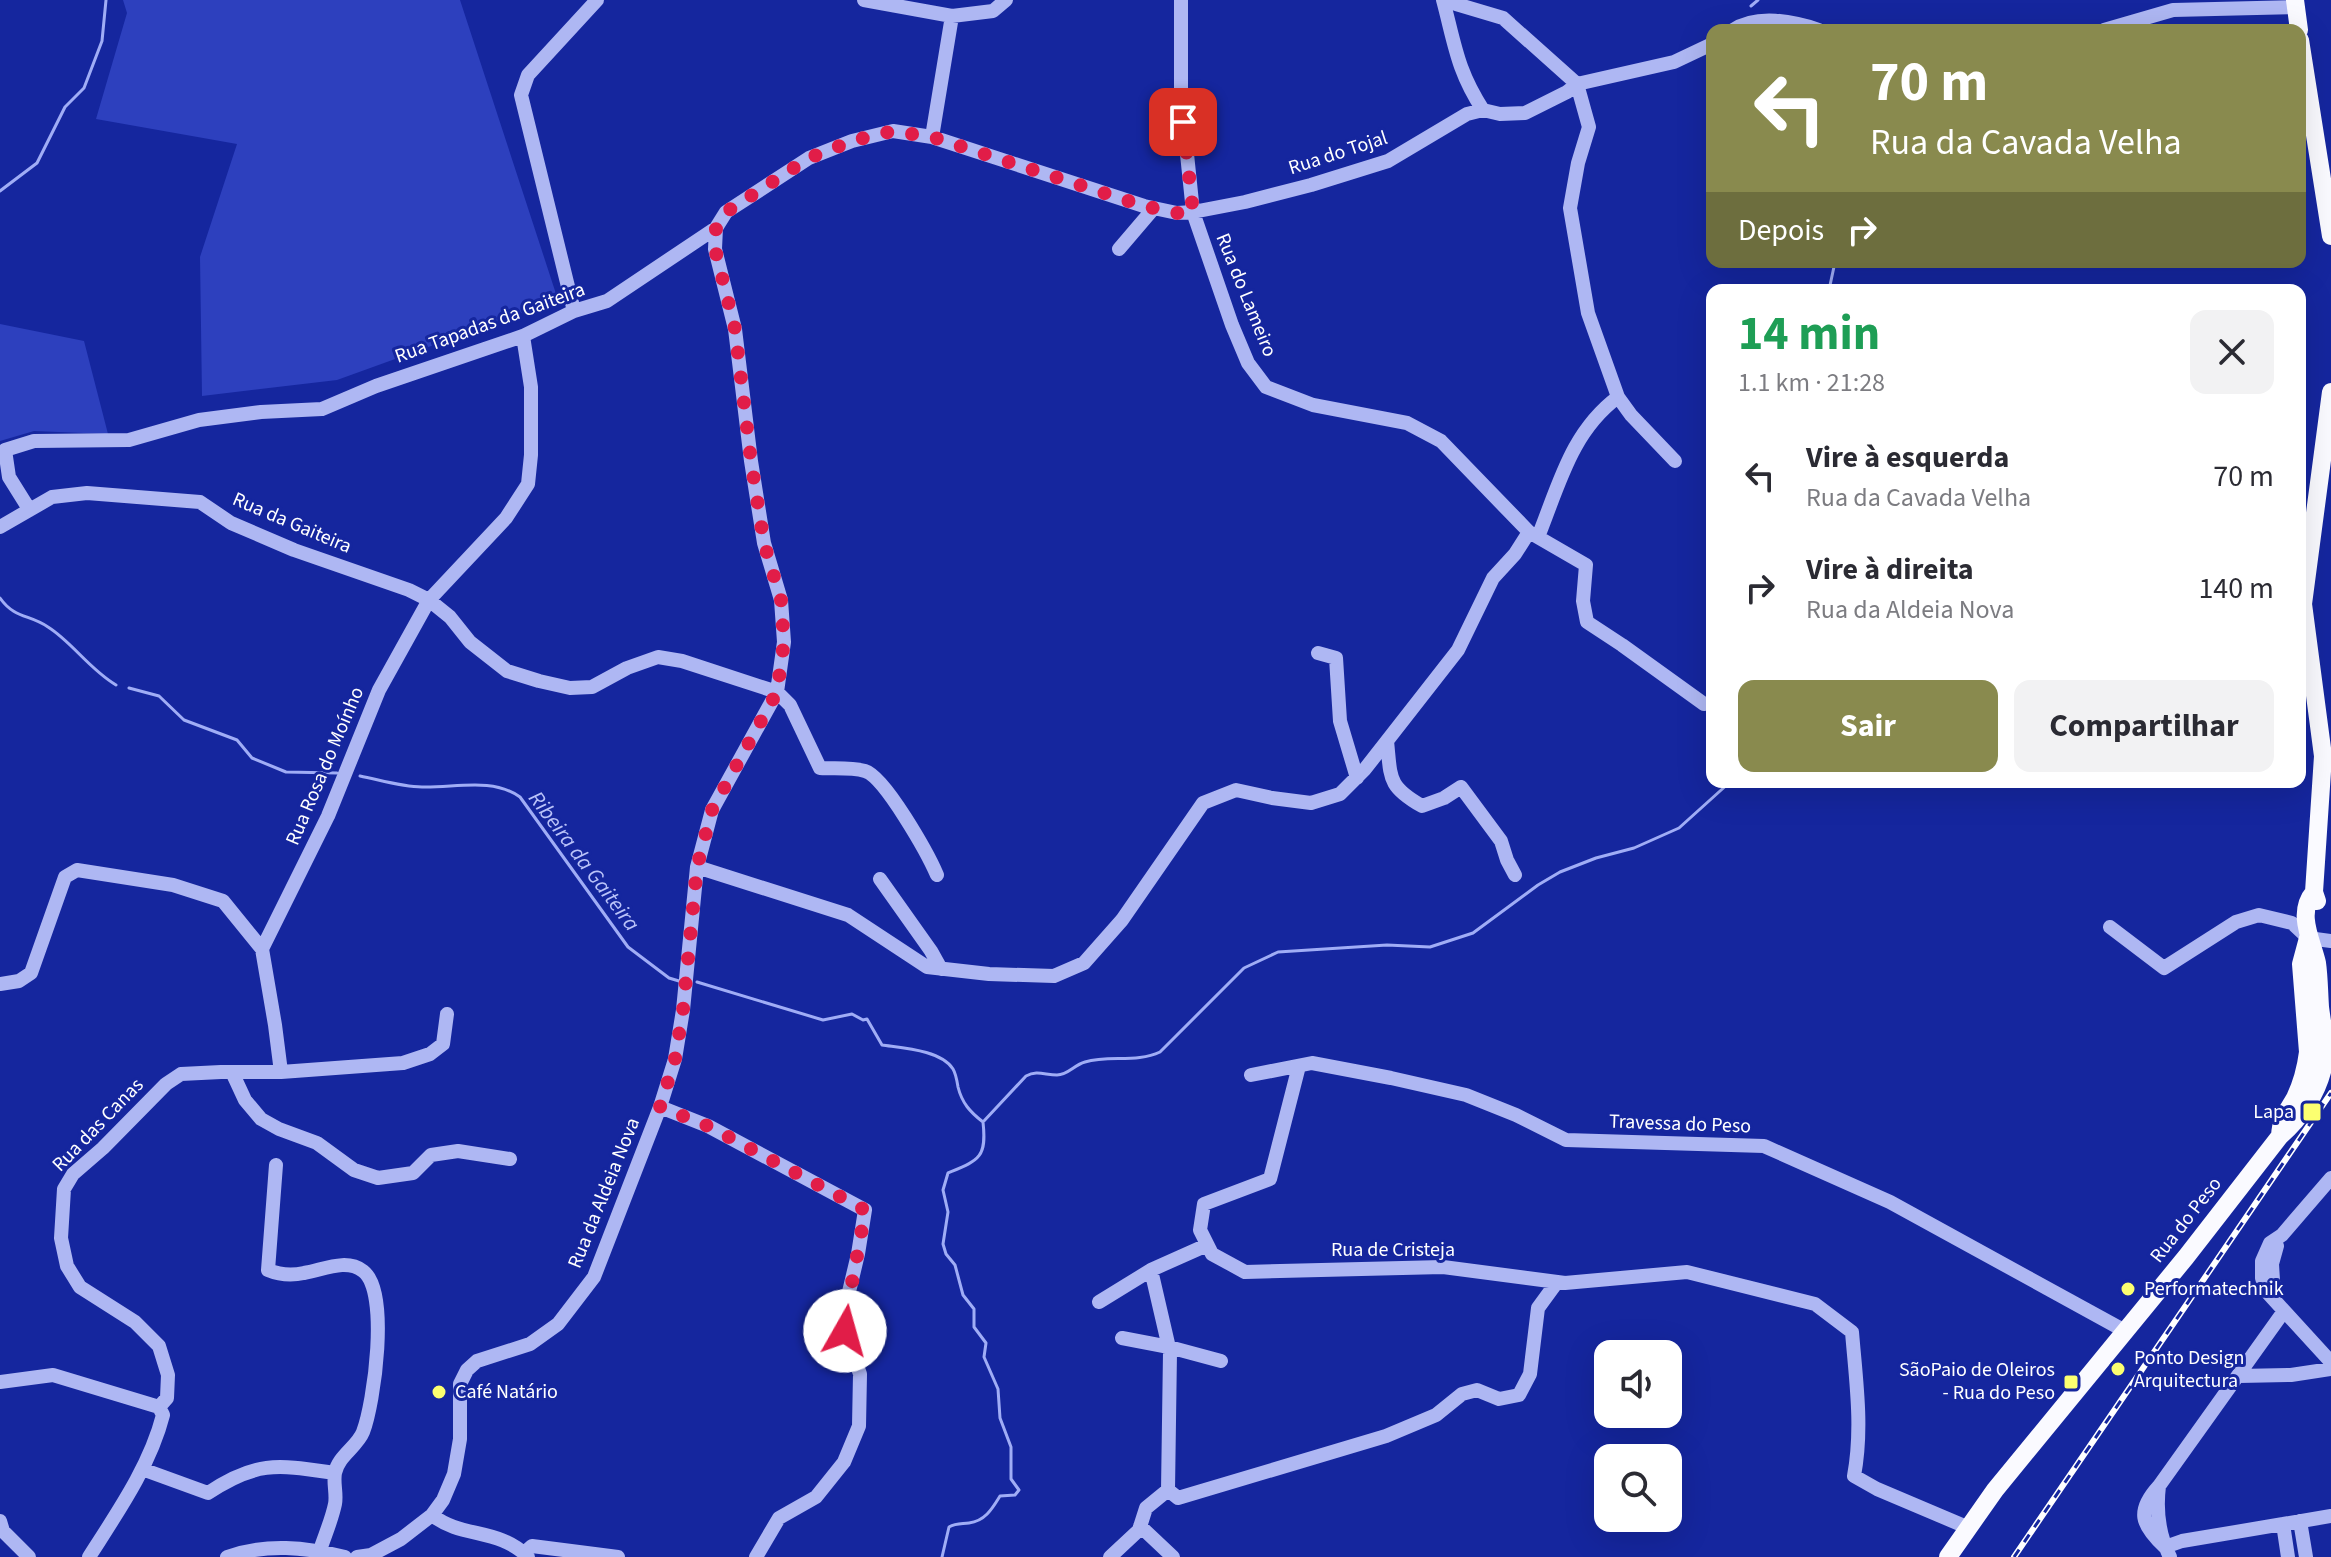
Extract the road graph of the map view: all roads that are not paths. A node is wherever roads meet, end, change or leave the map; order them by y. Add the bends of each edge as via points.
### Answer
1 (597, 0) edge
2 (864, 0) edge
3 (1006, 0) edge
4 (1181, 0) edge
5 (1443, 0) edge
6 (1452, 0) edge
7 (2262, 4) edge
8 (2295, 4) edge
9 (2173, 10) junction
10 (952, 16) junction
11 (1743, 24) edge
12 (1790, 24) edge
13 (2125, 24) edge
14 (2139, 24) edge
15 (2298, 24) edge
16 (1706, 47) edge
17 (2306, 72) edge
18 (1577, 84) junction
19 (1483, 110) junction
20 (932, 137) junction
21 (2326, 179) edge
22 (1154, 208) junction
23 (1193, 212) junction
24 (716, 228) junction
25 (2331, 236) edge
26 (1119, 249) dead end
27 (574, 311) junction
28 (523, 336) junction
29 (2331, 392) edge
30 (1618, 397) junction
31 (1675, 461) dead end
32 (2326, 462) edge
33 (29, 509) junction
34 (0, 527) edge
35 (1533, 535) junction
36 (2306, 574) edge
37 (429, 600) junction
38 (2306, 623) edge
39 (1318, 653) dead end
40 (777, 692) junction
41 (1704, 704) dead end
42 (1387, 741) junction
43 (2327, 756) edge
44 (1357, 778) junction
45 (697, 867) junction
46 (937, 875) dead end
47 (1515, 875) dead end
48 (880, 879) dead end
49 (2110, 927) dead end
50 (2308, 938) junction
51 (2331, 941) edge
52 (262, 949) junction
53 (941, 969) junction
54 (0, 984) edge
55 (447, 1014) dead end
56 (2321, 1048) edge
57 (1299, 1066) junction
58 (232, 1072) junction
59 (281, 1072) junction
60 (1251, 1075) dead end
61 (660, 1107) junction
62 (510, 1159) dead end
63 (276, 1165) dead end
64 (2331, 1178) edge
65 (1207, 1245) junction
66 (1151, 1270) junction
67 (1557, 1282) junction
68 (1099, 1302) dead end
69 (2284, 1311) junction
70 (2125, 1331) junction
71 (1122, 1338) dead end
72 (1169, 1347) junction
73 (1221, 1361) dead end
74 (2331, 1362) edge
75 (2331, 1369) edge
76 (2239, 1376) junction
77 (0, 1382) edge
78 (159, 1407) junction
79 (142, 1469) junction
80 (335, 1473) junction
81 (1168, 1490) junction
82 (432, 1515) junction
83 (2331, 1516) edge
84 (0, 1521) edge
85 (2300, 1521) junction
86 (2283, 1524) junction
87 (1140, 1526) junction
88 (1969, 1528) junction
89 (320, 1550) junction
90 (2167, 1552) edge
91 (526, 1555) edge
92 (29, 1557) edge
93 (89, 1557) edge
94 (227, 1557) edge
95 (345, 1557) edge
96 (357, 1557) edge
97 (618, 1557) edge
98 (756, 1557) edge
99 (1110, 1557) edge
100 (1173, 1557) edge
101 (1948, 1557) edge
102 (2288, 1557) edge
103 (2306, 1557) edge

1 - 27 street via 528,75 521,95
2 - 10 street
3 - 10 street via 993,11
4 - 23 street, Rua do Lameiro via 1181,96
5 - 19 street via 1459,65
6 - 18 street via 1503,18
7 - 8 street
7 - 9 street
8 - 15 main road
9 - 13 street
9 - 14 street
10 - 20 street
11 - 12 street
16 - 18 street, Rua do Tojal via 1674,62
17 - 21 main road
18 - 19 street, Rua do Tojal via 1525,113
18 - 30 street via 1589,127 1570,208 1588,313
19 - 23 street, Rua do Tojal via 1467,114 1388,161
20 - 22 street, Rua do Tojal
20 - 24 street, Rua Tapadas da Gaiteira via 893,131 809,158 726,212
21 - 25 main road
22 - 23 street, Rua do Tojal
22 - 26 street
23 - 35 street, Rua do Lameiro via 1237,338 1266,387 1313,405 1407,423 1441,441
24 - 27 street, Rua Tapadas da Gaiteira via 607,301
24 - 40 street, Rua da Aldeia Nova via 715,249 735,329 764,543 781,600 784,642
27 - 28 street, Rua Tapadas da Gaiteira
28 - 33 street, Rua Tapadas da Gaiteira via 322,409 199,420 129,440 34,441 5,450 9,477
28 - 37 street, Rua Rosa do Moínho via 531,387 528,484 506,518
29 - 32 main road, Rua do Peso
30 - 31 street
30 - 35 street via 1577,440
32 - 36 main road, Rua do Peso
33 - 34 street, Rua da Gaiteira
33 - 37 street, Rua da Gaiteira via 52,497 87,493 200,502 231,523 294,550
35 - 41 street, Rua do Lameiro via 1586,565 1587,622
35 - 42 street via 1493,578 1458,650
37 - 40 street, Rua da Gaiteira via 507,671 539,681 592,687 658,657
37 - 52 street, Rua Rosa do Moínho via 379,690 328,816
38 - 43 main road, Rua do Peso
39 - 44 street via 1336,658 1340,721
40 - 45 street, Rua da Aldeia Nova via 712,810
40 - 46 street via 790,705 820,768 867,771 876,779
42 - 44 street
42 - 47 street via 1392,780 1403,795 1422,806 1461,787 1501,841
43 - 50 main road, Rua do Peso via 2314,892 2306,915
44 - 53 street via 1340,794 1311,803 1236,790 1203,803 1122,920 1084,963 1054,976
45 - 53 street via 848,915 927,967
45 - 61 street, Rua da Aldeia Nova via 683,1010
48 - 53 street
49 - 50 street via 2164,968 2236,922 2259,915 2292,923
50 - 51 street
50 - 56 main road, Rua do Peso via 2301,964
52 - 54 street via 223,901 173,885 77,870 65,877 31,973
52 - 59 street
55 - 59 street, Rua das Canas via 443,1044 430,1054 403,1063
56 - 70 main road, Rua do Peso via 2281,1122 2280,1136
57 - 60 street, Travessa do Peso
57 - 65 street via 1270,1179 1204,1204 1200,1230
57 - 70 street, Travessa do Peso via 1312,1063 1466,1095 1566,1140 1764,1146 1890,1202
58 - 59 street, Rua das Canas
58 - 62 street via 261,1119 378,1178 413,1173 431,1155 458,1151
58 - 78 street, Rua das Canas via 181,1074 166,1084 64,1189 61,1238 67,1266 80,1287 135,1322 159,1346 168,1375 167,1398
61 - 82 street, Rua da Aldeia Nova via 594,1277 558,1324 530,1344 477,1361 467,1370 460,1384 454,1474
61 - 98 street via 708,1126 865,1210 845,1331 860,1374 859,1426 844,1462 816,1497 779,1518
63 - 80 street via 268,1270 302,1274 351,1266 372,1282 376,1297 374,1389 362,1435
64 - 69 street via 2282,1235 2272,1264 2274,1297
65 - 66 street
65 - 67 street, Rua de Cristeja via 1212,1254 1245,1272 1443,1267
66 - 68 street
66 - 72 street
67 - 81 street via 1538,1308 1530,1374 1519,1395 1499,1399 1477,1390 1462,1394 1436,1415 1386,1436 1178,1498
67 - 88 street, Rua de Cristeja via 1687,1272 1815,1304 1852,1332 1860,1424 1854,1476
69 - 74 street
69 - 76 street
70 - 88 main road, Rua do Peso
71 - 72 street
72 - 73 street
72 - 81 street
75 - 76 street
76 - 90 street via 2159,1486 2157,1507
77 - 78 street via 53,1375
78 - 79 street, Rua das Canas via 160,1428
79 - 80 street via 208,1493 231,1477 257,1469 285,1466
79 - 93 street, Rua das Canas
80 - 89 street via 336,1502
81 - 87 street via 1146,1508
82 - 91 street via 444,1525 506,1540
82 - 96 street, Rua da Aldeia Nova via 401,1539
83 - 85 street
84 - 92 street
85 - 86 street
85 - 103 street
86 - 90 street via 2182,1541
86 - 102 street
87 - 99 street
87 - 100 street
88 - 101 main road, Rua do Peso
89 - 94 street via 265,1547
89 - 95 street
91 - 97 street via 532,1546

